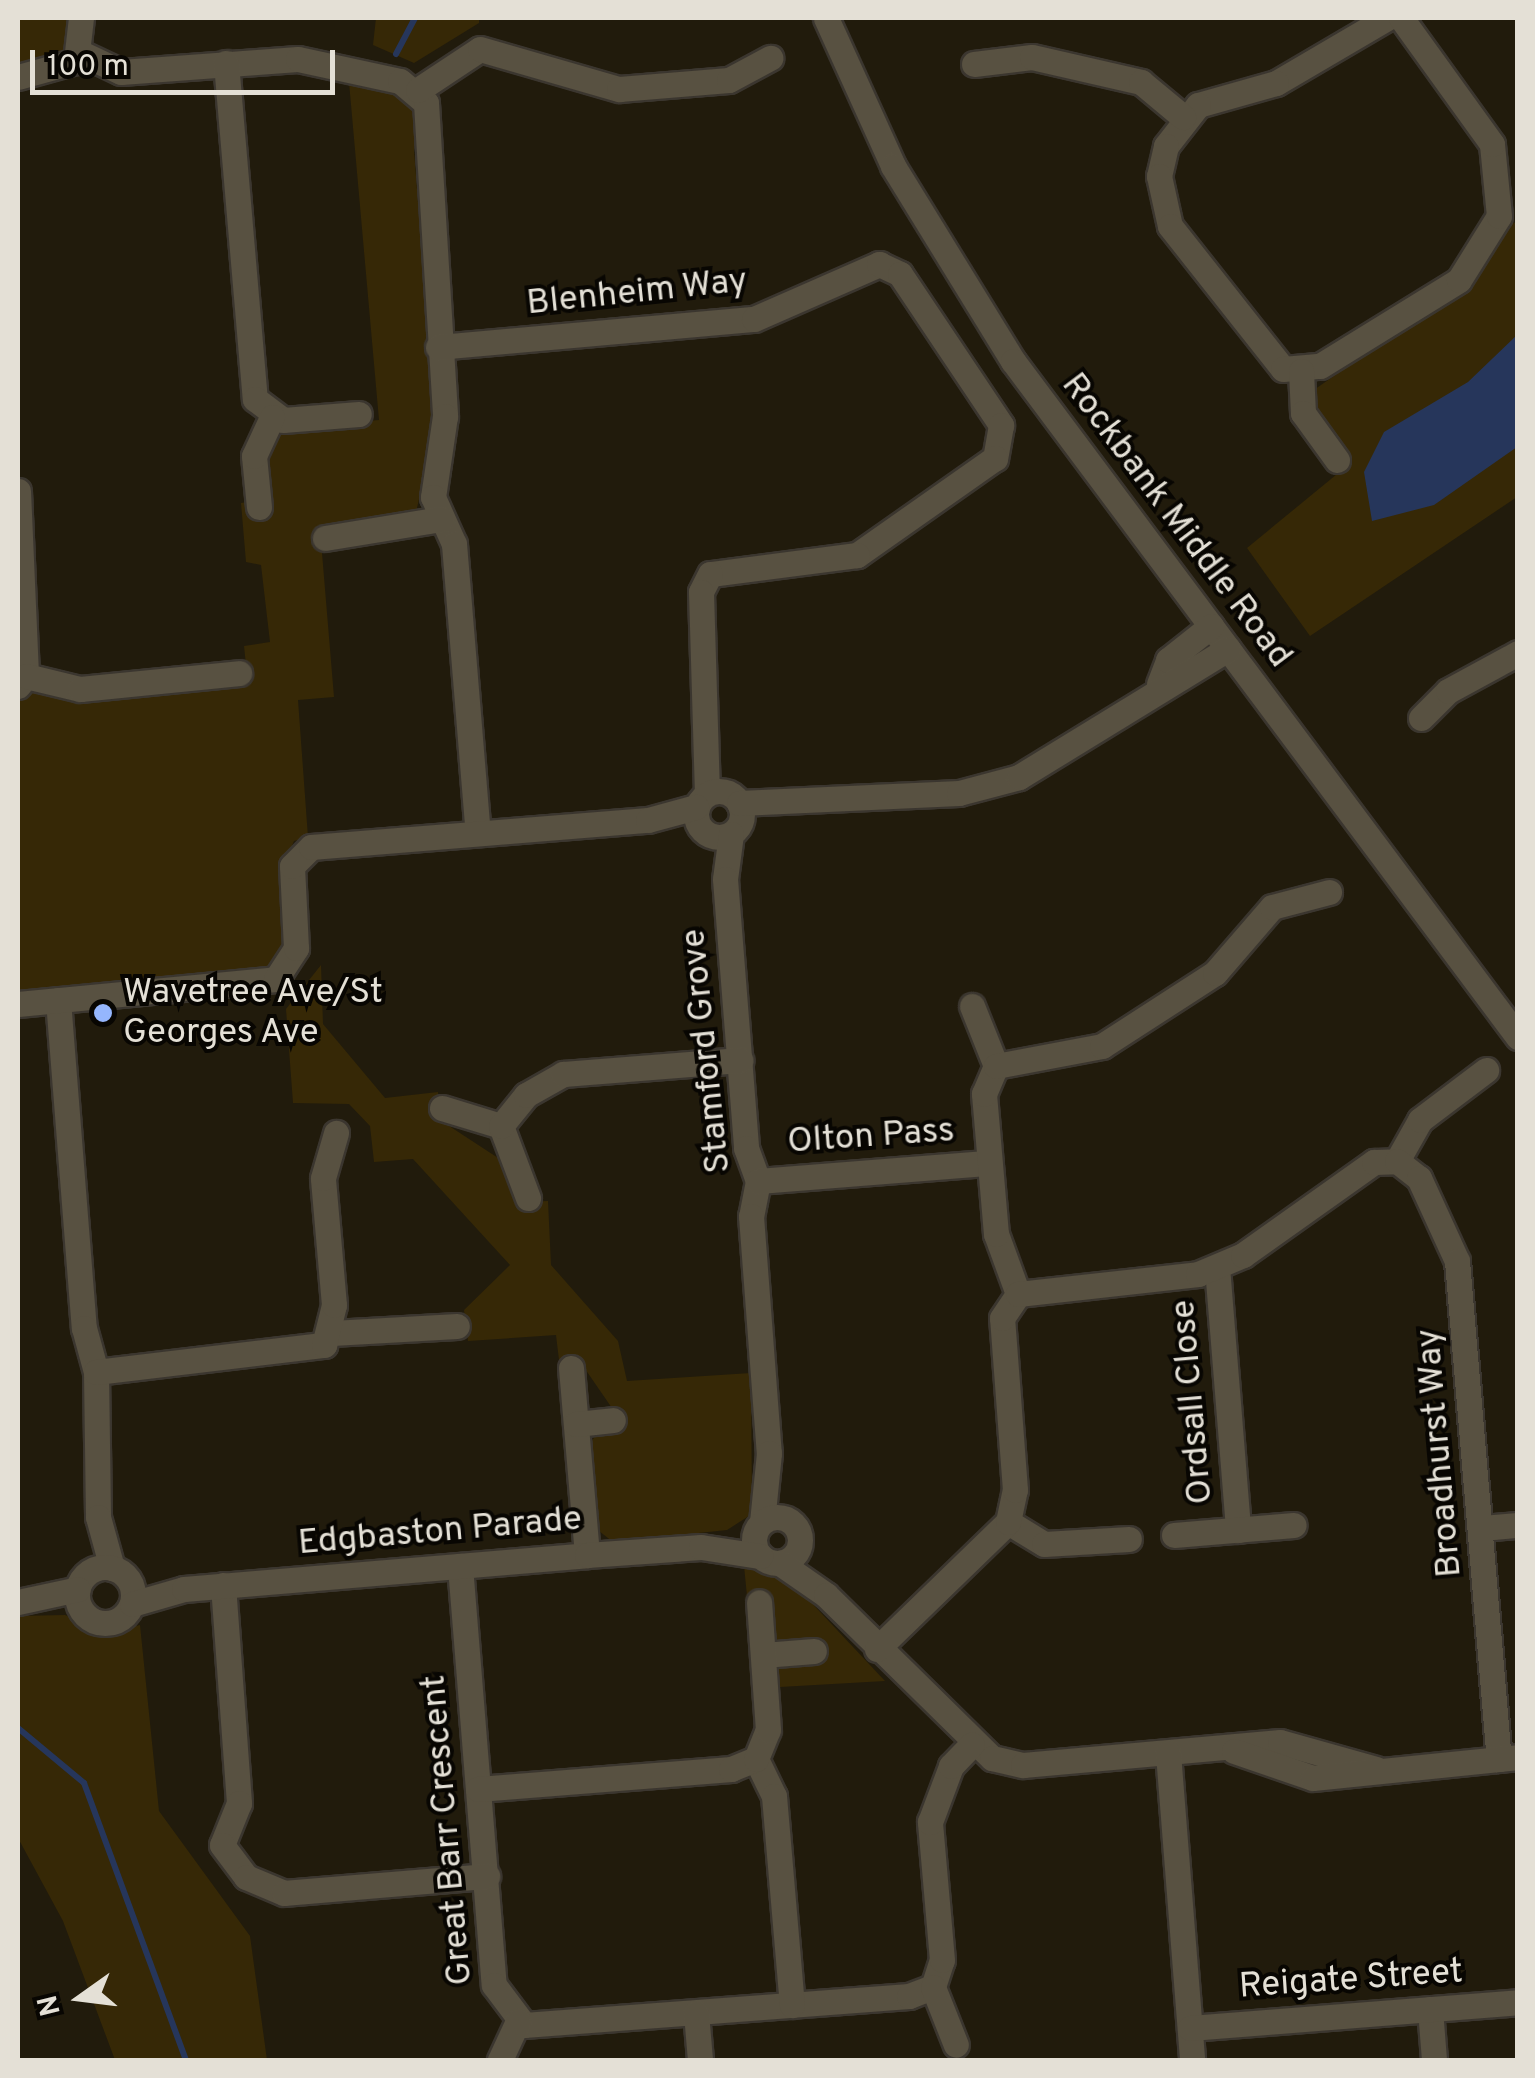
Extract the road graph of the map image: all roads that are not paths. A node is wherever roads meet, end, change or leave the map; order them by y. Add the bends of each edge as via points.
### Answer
1 (81, 18) edge
2 (826, 18) edge
3 (1386, 18) edge
4 (1401, 18) edge
5 (81, 53) junction
6 (770, 58) dead end
7 (226, 63) junction
8 (974, 64) dead end
9 (18, 78) edge
10 (418, 90) junction
11 (1183, 116) junction
12 (438, 347) junction
13 (1300, 371) junction
14 (360, 414) dead end
15 (272, 417) junction
16 (1337, 460) dead end
17 (18, 490) edge
18 (259, 507) dead end
19 (442, 519) junction
20 (325, 538) dead end
21 (20, 539) edge
22 (1211, 626) junction
23 (1228, 649) junction
24 (1518, 652) edge
25 (239, 673) dead end
26 (22, 681) edge
27 (1158, 684) junction
28 (1420, 718) dead end
29 (719, 814) junction
30 (478, 832) junction
31 (1328, 892) dead end
32 (58, 1000) junction
33 (18, 1004) edge
34 (972, 1006) dead end
35 (1518, 1037) edge
36 (740, 1060) junction
37 (996, 1066) junction
38 (1486, 1070) dead end
39 (442, 1108) dead end
40 (500, 1126) junction
41 (336, 1133) dead end
42 (1396, 1161) junction
43 (989, 1163) junction
44 (758, 1181) junction
45 (528, 1198) dead end
46 (1217, 1267) junction
47 (1018, 1294) junction
48 (457, 1326) dead end
49 (332, 1332) junction
50 (571, 1368) dead end
51 (96, 1372) junction
52 (614, 1420) dead end
53 (576, 1424) junction
54 (1008, 1522) junction
55 (768, 1524) junction
56 (1294, 1525) dead end
57 (1518, 1525) edge
58 (1482, 1528) junction
59 (1238, 1530) junction
60 (1174, 1535) dead end
61 (1129, 1538) dead end
62 (800, 1546) junction
63 (701, 1547) junction
64 (587, 1556) junction
65 (770, 1560) junction
66 (460, 1566) junction
67 (223, 1585) junction
68 (103, 1587) junction
69 (826, 1595) junction
70 (23, 1601) edge
71 (758, 1602) dead end
72 (877, 1648) junction
73 (814, 1651) dead end
74 (762, 1654) junction
75 (972, 1744) junction
76 (1168, 1753) junction
77 (1508, 1758) edge
78 (756, 1759) junction
79 (478, 1789) junction
80 (486, 1876) junction
81 (933, 1987) junction
82 (1518, 2002) edge
83 (792, 2005) junction
84 (1430, 2009) junction
85 (696, 2013) junction
86 (518, 2022) junction
87 (1190, 2028) junction
88 (956, 2045) dead end
89 (500, 2060) edge
90 (700, 2060) edge
91 (1192, 2060) edge
92 (1434, 2060) edge

1 - 5 street
2 - 22 street, Rockbank Middle Road via 955,275
3 - 11 street via 1313,65
4 - 13 street via 1492,144 1499,216 1459,280
5 - 7 street via 122,72
5 - 9 street via 62,70
6 - 10 street via 729,80 619,89 480,50
7 - 10 street via 298,60
7 - 15 street via 252,386
8 - 11 street via 1032,57 1140,82
10 - 12 street via 430,114 424,156
11 - 13 street via 1159,176 1170,226 1259,350
12 - 19 street via 445,438 434,497
12 - 29 street, Blenheim Way via 754,320 869,264 900,274 1001,424 1000,453 856,555 710,574 702,592
13 - 16 street via 1303,413
14 - 15 street
15 - 18 street via 254,456
17 - 21 street
19 - 20 street
19 - 30 street via 454,544
21 - 26 street
22 - 23 street, Rockbank Middle Road
22 - 27 street via 1168,660
23 - 27 street via 1178,682
23 - 35 street, Rockbank Middle Road
24 - 28 street via 1448,691
25 - 26 street via 80,688
27 - 29 street via 1018,776 959,793
29 - 30 street
29 - 36 street, Stamford Grove
30 - 32 street via 301,854 290,880 294,958 276,980
31 - 37 street via 1272,906 1214,973 1102,1046
32 - 33 street
32 - 51 street via 84,1328
34 - 37 street
36 - 40 street via 563,1074 526,1095
36 - 44 street, Stamford Grove via 746,1148
37 - 43 street via 984,1094
38 - 42 street via 1420,1120
39 - 40 street
40 - 45 street
41 - 49 street via 323,1178
42 - 46 street via 1360,1170
42 - 58 street, Broadhurst Way via 1420,1178 1457,1261
43 - 44 street, Olton Pass
43 - 47 street via 999,1255
44 - 55 street, Stamford Grove via 751,1216
46 - 47 street
46 - 59 street, Ordsall Close
47 - 54 street via 1002,1318 1015,1490
48 - 49 street
49 - 51 street via 306,1353
50 - 53 street
51 - 68 street
52 - 53 street
53 - 64 street
54 - 61 street via 1044,1544
54 - 72 street
55 - 62 street, Edgbaston Parade
55 - 63 street, Edgbaston Parade
55 - 65 street
56 - 59 street, Ordsall Close
57 - 58 street
58 - 77 street, Broadhurst Way
59 - 60 street, Ordsall Close
62 - 65 street
62 - 69 street, Edgbaston Parade
63 - 64 street, Edgbaston Parade
63 - 65 street, Edgbaston Parade
64 - 66 street, Edgbaston Parade
65 - 69 street, Edgbaston Parade
66 - 67 street, Edgbaston Parade
66 - 79 street, Great Barr Crescent
67 - 68 street, Edgbaston Parade
67 - 80 street via 239,1803 222,1845 246,1877 284,1892
68 - 70 street, Edgbaston Parade
69 - 72 street, Edgbaston Parade
71 - 74 street
72 - 75 street, Edgbaston Parade
73 - 74 street
74 - 78 street via 768,1730
75 - 76 street, Edgbaston Parade via 1023,1765
75 - 81 street via 951,1766 930,1822 942,1960
76 - 77 street, Edgbaston Parade via 1296,1743 1376,1769
76 - 87 street
78 - 79 street via 731,1769
78 - 83 street via 774,1796
79 - 80 street, Great Barr Crescent
80 - 86 street, Great Barr Crescent via 494,1985
81 - 83 street, Great Barr Crescent
81 - 88 street
82 - 84 street, Reigate Street
83 - 85 street, Great Barr Crescent
84 - 87 street, Reigate Street
84 - 92 street
85 - 86 street, Great Barr Crescent
85 - 90 street
86 - 89 street
87 - 91 street

